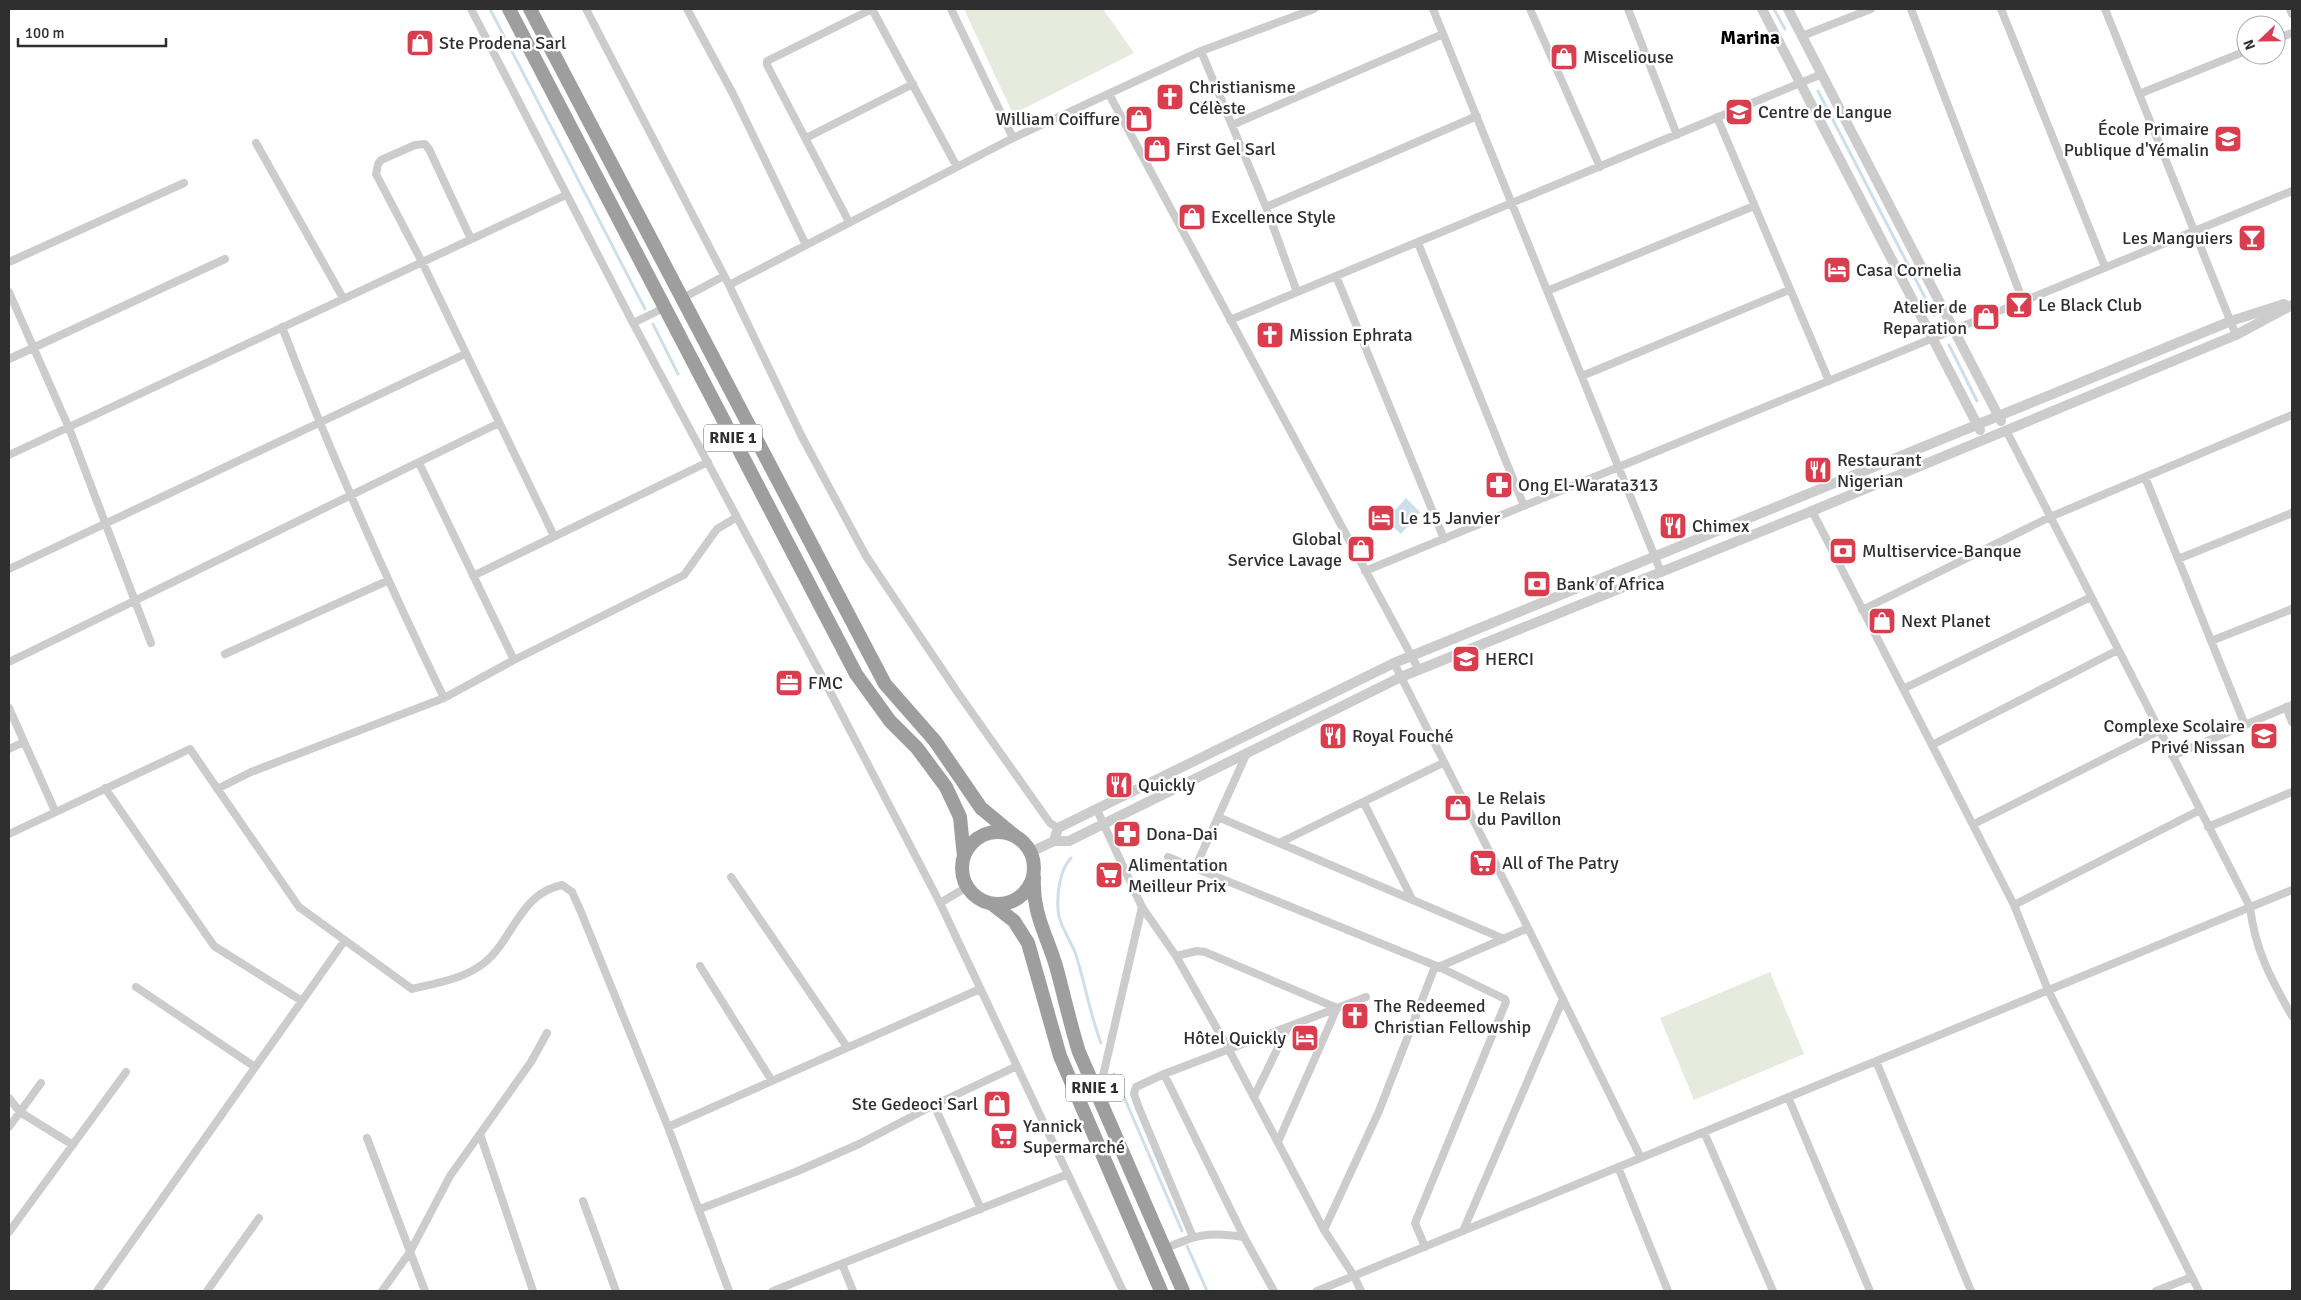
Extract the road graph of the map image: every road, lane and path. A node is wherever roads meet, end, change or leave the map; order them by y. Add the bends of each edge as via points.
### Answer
1 (471, 9) edge
2 (509, 9) edge
3 (530, 9) edge
4 (586, 9) edge
5 (687, 9) edge
6 (951, 9) edge
7 (1314, 9) edge
8 (1433, 9) edge
9 (1530, 9) edge
10 (1628, 9) edge
11 (1762, 9) edge
12 (1788, 9) edge
13 (1871, 9) edge
14 (1911, 9) edge
15 (2000, 9) edge
16 (2290, 9) edge
17 (2108, 10) edge
18 (2292, 14) edge
19 (1444, 34) junction
20 (1802, 36) junction
21 (1201, 51) junction
22 (2236, 55) edge
23 (1822, 74) junction
24 (1800, 83) junction
25 (913, 84) junction
26 (1109, 94) junction
27 (2139, 94) junction
28 (1477, 116) junction
29 (1717, 117) junction
30 (1232, 125) junction
31 (1677, 134) junction
32 (806, 138) junction
33 (1013, 138) junction
34 (256, 144) dead end
35 (957, 166) junction
36 (1600, 166) junction
37 (184, 183) dead end
38 (2292, 190) edge
39 (566, 195) junction
40 (1512, 204) junction
41 (1754, 206) junction
42 (1266, 207) junction
43 (849, 222) junction
44 (2194, 231) junction
45 (471, 239) junction
46 (1418, 243) junction
47 (806, 245) junction
48 (225, 259) dead end
49 (9, 262) edge
50 (422, 262) junction
51 (2105, 267) junction
52 (724, 276) junction
53 (1336, 276) junction
54 (728, 284) junction
55 (1789, 290) junction
56 (1548, 291) junction
57 (9, 292) edge
58 (1297, 292) junction
59 (343, 298) junction
60 (681, 299) junction
61 (2023, 301) junction
62 (2292, 301) edge
63 (2292, 305) edge
64 (664, 308) junction
65 (1230, 320) junction
66 (2231, 321) junction
67 (632, 323) junction
68 (282, 327) junction
69 (1954, 330) junction
70 (2236, 335) junction
71 (1932, 339) junction
72 (33, 347) junction
73 (465, 354) junction
74 (9, 359) edge
75 (1582, 376) junction
76 (1829, 381) junction
77 (2292, 415) edge
78 (1998, 416) junction
79 (319, 423) junction
80 (499, 423) junction
81 (1977, 425) junction
82 (70, 428) junction
83 (2006, 430) junction
84 (1984, 438) junction
85 (9, 455) edge
86 (708, 462) junction
87 (419, 463) junction
88 (1619, 467) junction
89 (2145, 476) junction
90 (351, 496) junction
91 (1524, 506) junction
92 (1812, 511) junction
93 (2292, 513) edge
94 (737, 517) junction
95 (2050, 517) junction
96 (106, 524) junction
97 (554, 536) junction
98 (1444, 539) junction
99 (1655, 556) junction
100 (2178, 559) junction
101 (9, 570) edge
102 (1365, 572) junction
103 (1661, 572) junction
104 (473, 576) junction
105 (387, 581) junction
106 (2091, 597) junction
107 (134, 601) junction
108 (2292, 609) edge
109 (1862, 610) junction
110 (2211, 641) junction
111 (151, 643) dead end
112 (2118, 650) junction
113 (225, 654) dead end
114 (1411, 656) junction
115 (514, 660) junction
116 (9, 662) edge
117 (1394, 663) junction
118 (1419, 670) junction
119 (1401, 677) junction
120 (1903, 689) junction
121 (444, 698) junction
122 (2289, 706) edge
123 (9, 708) edge
124 (2292, 722) edge
125 (2245, 725) junction
126 (2159, 731) junction
127 (24, 742) junction
128 (1932, 746) junction
129 (9, 749) edge
130 (1246, 755) junction
131 (2172, 756) junction
132 (1443, 763) junction
133 (105, 788) junction
134 (217, 789) junction
135 (2292, 792) edge
136 (1364, 803) junction
137 (1096, 810) junction
138 (2200, 810) junction
139 (55, 811) junction
140 (1218, 817) junction
141 (1103, 824) junction
142 (1974, 824) junction
143 (2208, 827) junction
144 (1058, 828) junction
145 (9, 834) edge
146 (1015, 836) junction
147 (1054, 841) junction
148 (1279, 843) junction
149 (1031, 852) junction
150 (964, 856) junction
151 (1168, 857) dead end
152 (1195, 868) junction
153 (731, 877) dead end
154 (1034, 877) junction
155 (967, 887) junction
156 (2292, 890) edge
157 (1412, 900) junction
158 (940, 903) junction
159 (992, 904) junction
160 (2014, 904) junction
161 (1142, 907) junction
162 (2250, 907) junction
163 (1528, 928) junction
164 (1504, 939) junction
165 (345, 940) junction
166 (1176, 956) junction
167 (700, 966) dead end
168 (1439, 967) junction
169 (136, 987) dead end
170 (980, 989) junction
171 (2048, 990) junction
172 (1366, 997) dead end
173 (1563, 999) junction
174 (302, 1001) junction
175 (1337, 1008) junction
176 (2292, 1016) edge
177 (1288, 1027) junction
178 (547, 1033) dead end
179 (847, 1047) junction
180 (1229, 1050) junction
181 (1876, 1061) junction
182 (1017, 1066) junction
183 (255, 1067) junction
184 (126, 1072) dead end
185 (1164, 1074) junction
186 (772, 1081) junction
187 (41, 1083) dead end
188 (1098, 1095) junction
189 (1254, 1096) junction
190 (1788, 1097) junction
191 (9, 1098) edge
192 (934, 1105) junction
193 (20, 1112) junction
194 (9, 1127) edge
195 (668, 1127) junction
196 (1704, 1132) junction
197 (480, 1134) junction
198 (367, 1138) dead end
199 (1278, 1142) junction
200 (73, 1145) junction
201 (1641, 1158) junction
202 (1618, 1167) junction
203 (1068, 1174) junction
204 (583, 1201) dead end
205 (700, 1209) junction
206 (980, 1209) junction
207 (259, 1218) dead end
208 (1324, 1230) junction
209 (1463, 1231) junction
210 (9, 1232) edge
211 (1193, 1237) junction
212 (1244, 1237) junction
213 (1425, 1247) junction
214 (1164, 1249) junction
215 (410, 1252) junction
216 (842, 1264) junction
217 (1354, 1276) junction
218 (2192, 1277) junction
219 (97, 1291) edge
220 (207, 1291) edge
221 (382, 1291) edge
222 (425, 1291) edge
223 (533, 1291) edge
224 (616, 1291) edge
225 (729, 1291) edge
226 (773, 1291) edge
227 (853, 1291) edge
228 (1123, 1291) edge
229 (1161, 1291) edge
230 (1182, 1291) edge
231 (1274, 1291) edge
232 (1317, 1291) edge
233 (1361, 1291) edge
234 (1668, 1291) edge
235 (1773, 1291) edge
236 (1870, 1291) edge
237 (1971, 1291) edge
238 (2156, 1291) edge
239 (2199, 1291) edge

1 - 39 street
2 - 64 highway, RNIE 1
3 - 60 highway, RNIE 1
4 - 52 street
5 - 47 street via 733,94
6 - 33 street
7 - 21 street
8 - 19 street
9 - 36 street
10 - 31 street
11 - 24 street
12 - 20 street
13 - 20 street
14 - 61 street
15 - 51 street
16 - 18 street
17 - 27 street
19 - 28 street
19 - 30 street
20 - 23 street
21 - 26 street
21 - 30 street
22 - 27 street
23 - 24 street
23 - 69 street
24 - 29 street
24 - 71 street
25 - 32 street
25 - 32 street via 872,9 767,61
25 - 35 street
26 - 33 street
26 - 65 street
27 - 44 street
28 - 40 street
28 - 42 street
29 - 31 street
29 - 41 street
30 - 42 street
31 - 36 street
32 - 43 street
33 - 35 street
34 - 59 street
35 - 43 street
36 - 40 street
37 - 49 street
38 - 44 street
39 - 45 street
39 - 67 street
40 - 46 street
40 - 56 street
41 - 55 street
41 - 56 street
42 - 58 street
43 - 47 street
44 - 51 street
44 - 66 street
45 - 50 street
45 - 50 street via 425,144 381,160 376,174
46 - 53 street
46 - 91 street
47 - 54 street
48 - 72 street
50 - 59 street
50 - 73 street
51 - 61 street
52 - 54 street
52 - 60 street
53 - 58 street
53 - 98 street
54 - 144 street via 802,437 866,556 958,693 1050,823
55 - 75 street
55 - 76 street
56 - 75 street
57 - 72 street
58 - 65 street
59 - 68 street
60 - 146 highway, RNIE 1 via 885,684 935,741 981,808
61 - 69 street
62 - 66 street
63 - 70 street
64 - 67 street
64 - 150 highway, RNIE 1 via 856,674 890,721 917,748 946,787 960,817
65 - 102 street
66 - 70 street
66 - 78 street
67 - 86 street
68 - 79 street
68 - 82 street
69 - 71 street
69 - 78 street
70 - 83 street
71 - 76 street
71 - 81 street
72 - 74 street
72 - 82 street
73 - 79 street
73 - 80 street
75 - 88 street
76 - 88 street
77 - 89 street
78 - 81 street
78 - 83 street
79 - 90 street
79 - 96 street
80 - 87 street
80 - 97 street
81 - 84 street
81 - 99 street
82 - 85 street
82 - 96 street
83 - 84 street
83 - 95 street
84 - 92 street
86 - 94 street
86 - 97 street
87 - 90 street
87 - 104 street
88 - 91 street
88 - 99 street
89 - 95 street
89 - 100 street
90 - 105 street
90 - 107 street
91 - 98 street
92 - 103 street
92 - 109 street
93 - 100 street
94 - 115 street via 717,529 684,576
94 - 158 street
95 - 106 street
95 - 109 street
96 - 101 street
96 - 107 street
97 - 104 street
98 - 102 street
99 - 103 street
99 - 114 street
100 - 110 street
102 - 114 street
103 - 118 street
104 - 115 street
105 - 113 street
105 - 121 street
106 - 112 street
106 - 120 street
107 - 111 street
107 - 116 street
108 - 110 street
109 - 120 street
110 - 125 street
112 - 126 street
112 - 128 street
114 - 117 street
114 - 118 street
115 - 121 street
117 - 119 street
117 - 137 street
118 - 119 street
119 - 130 street
119 - 132 street
120 - 128 street
121 - 134 street via 251,772
122 - 124 street
122 - 125 street
123 - 127 street
125 - 131 street
126 - 131 street
126 - 142 street
127 - 129 street
127 - 139 street
128 - 142 street
130 - 140 street
130 - 141 street
131 - 138 street
132 - 136 street
132 - 163 street
133 - 134 street via 190,749
133 - 139 street
133 - 174 street via 214,946
134 - 165 street via 299,907
135 - 143 street
136 - 148 street
136 - 157 street
137 - 141 street
137 - 144 street
138 - 143 street
138 - 160 street
139 - 145 street
140 - 148 street
140 - 152 street
141 - 147 street via 1069,841
141 - 161 street
142 - 160 street
143 - 162 street
144 - 147 street
146 - 149 highway, RNIE 1
146 - 150 highway via 1001,832 986,834 973,841
147 - 149 street
148 - 157 street
149 - 154 highway, RNIE 1
150 - 155 highway, RNIE 1 via 962,872
151 - 152 street
152 - 168 street
153 - 179 street
154 - 159 highway via 1027,891 1018,899 1007,904
154 - 188 highway, RNIE 1 via 1032,896 1038,920 1055,962 1068,1020
155 - 158 street
155 - 159 highway, RNIE 1 via 978,898
156 - 162 street
157 - 164 street
158 - 170 street
159 - 229 highway, RNIE 1 via 1014,921 1028,943 1060,1056
160 - 171 street
161 - 166 street
161 - 188 street
162 - 171 street
162 - 176 street via 2253,933 2262,960
163 - 164 street
163 - 173 street
164 - 168 street
165 - 174 street
165 - 195 street via 412,989 469,974 486,962 530,902 547,890 562,885 572,892
166 - 175 street via 1205,952
166 - 180 street
167 - 186 street
168 - 208 street via 1434,968 1379,1111
168 - 213 street via 1501,995 1506,1002 1415,1223
169 - 183 street
170 - 179 street
170 - 182 street
171 - 181 street
171 - 218 street
172 - 175 street
173 - 201 street
173 - 209 street
174 - 183 street
175 - 177 street
175 - 199 street
177 - 180 street
177 - 189 street
178 - 197 street via 531,1062
179 - 186 street
180 - 185 street
180 - 189 street
181 - 190 street
181 - 237 street
182 - 192 street
182 - 203 street
183 - 219 street
184 - 200 street
185 - 211 street via 1136,1087 1134,1094
185 - 212 street
186 - 195 street
187 - 193 street
188 - 214 highway, RNIE 1
189 - 199 street
190 - 196 street
190 - 236 street
191 - 193 street
192 - 205 street via 859,1144
192 - 206 street
193 - 194 street
193 - 200 street
195 - 205 street
196 - 201 street
196 - 235 street
197 - 215 street via 450,1176
197 - 223 street
198 - 215 street
199 - 208 street
200 - 210 street
201 - 202 street
202 - 209 street
202 - 234 street
203 - 206 street
203 - 228 street
204 - 224 street
205 - 225 street
206 - 216 street
207 - 220 street
208 - 217 street
209 - 213 street
211 - 212 street via 1220,1233
211 - 214 street
212 - 231 street
213 - 217 street
214 - 230 highway, RNIE 1
215 - 221 street
215 - 222 street
216 - 226 street
216 - 227 street
217 - 232 street
217 - 233 street
218 - 238 street
218 - 239 street

